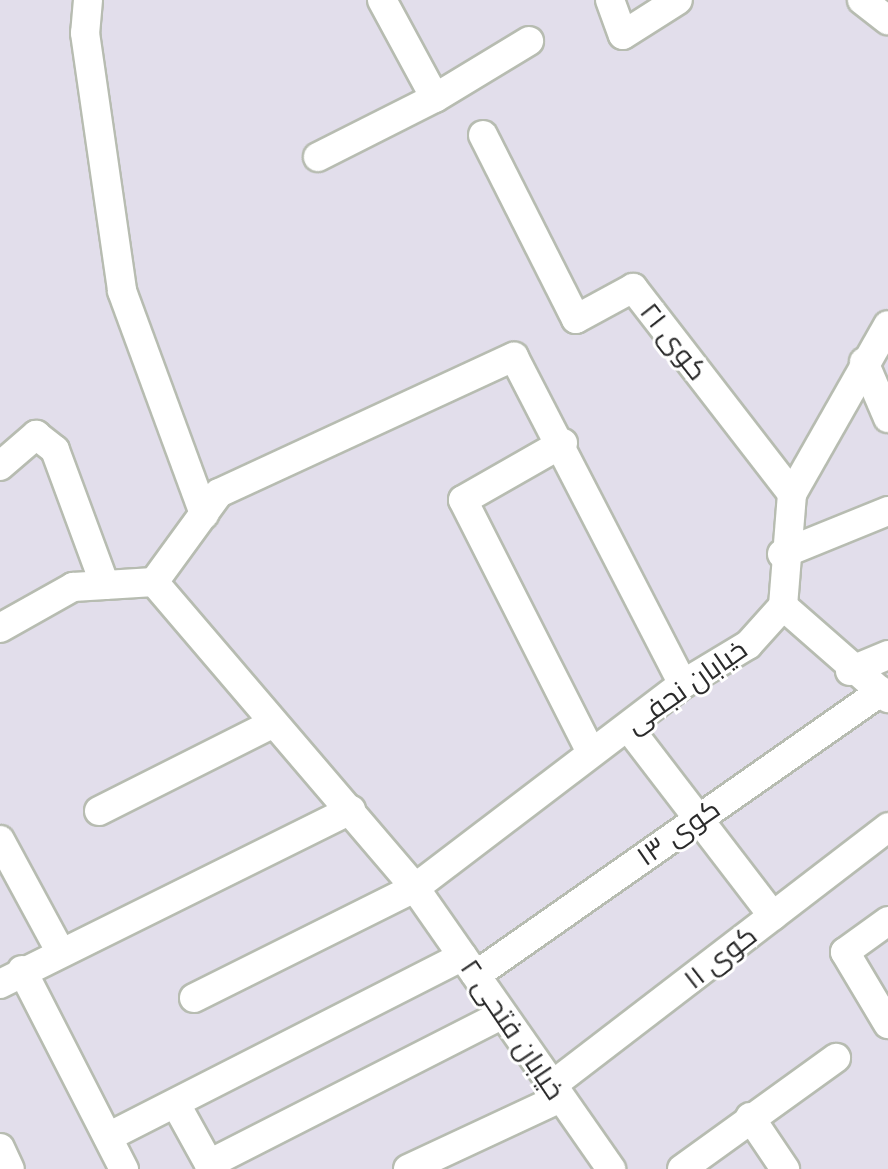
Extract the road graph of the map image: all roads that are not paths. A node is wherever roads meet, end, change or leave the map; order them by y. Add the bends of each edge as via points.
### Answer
1 (88, 0) edge
2 (610, 0) edge
3 (678, 0) edge
4 (862, 0) edge
5 (388, 2) edge
6 (888, 20) edge
7 (529, 41) dead end
8 (435, 98) junction
9 (483, 135) dead end
10 (318, 157) dead end
11 (888, 325) edge
12 (864, 362) junction
13 (888, 418) edge
14 (563, 443) junction
15 (0, 466) edge
16 (792, 494) junction
17 (888, 511) edge
18 (204, 514) junction
19 (782, 554) junction
20 (154, 582) junction
21 (105, 585) junction
22 (783, 606) junction
23 (0, 628) edge
24 (888, 655) edge
25 (850, 671) junction
26 (683, 684) junction
27 (885, 695) edge
28 (272, 724) junction
29 (628, 727) junction
30 (591, 752) junction
31 (351, 810) junction
32 (99, 811) dead end
33 (698, 818) junction
34 (888, 827) edge
35 (0, 840) edge
36 (415, 888) junction
37 (773, 916) junction
38 (888, 921) edge
39 (60, 951) junction
40 (470, 966) junction
41 (11, 977) edge
42 (194, 998) dead end
43 (502, 1015) junction
44 (888, 1024) edge
45 (836, 1058) dead end
46 (556, 1092) junction
47 (177, 1106) junction
48 (750, 1117) junction
49 (108, 1137) junction
50 (0, 1148) edge
51 (10, 1169) edge
52 (124, 1169) edge
53 (408, 1169) edge
54 (611, 1169) edge
55 (682, 1169) edge
56 (785, 1169) edge

1 - 18 street via 85,33 122,291
2 - 3 street via 623,35
4 - 6 street
5 - 8 street
7 - 8 street
8 - 10 street
9 - 16 street, کوی ۲۱ via 576,319 633,288
11 - 12 street
12 - 13 street
12 - 16 street
14 - 18 street via 514,357 219,493
14 - 26 street
14 - 30 street via 463,500
15 - 21 street via 36,435 55,450
16 - 19 street
17 - 19 street
18 - 20 street
19 - 22 street
20 - 21 street
20 - 28 street, خیابان فتحی ۲
21 - 23 street via 73,587
22 - 25 street
22 - 26 street, خیابان نجفی via 748,645
24 - 25 street
25 - 27 street
26 - 29 street, خیابان نجفی
27 - 33 street, کوی ۱۳
28 - 31 street, خیابان فتحی ۲
28 - 32 street
29 - 30 street, خیابان نجفی
29 - 33 street
30 - 36 street, خیابان نجفی
31 - 36 street, خیابان فتحی ۲
31 - 39 street
33 - 37 street
33 - 40 street, کوی ۱۳
34 - 37 street, کوی ۱۱
35 - 39 street
36 - 40 street, خیابان فتحی ۲
36 - 42 street, خیابان نجفی
37 - 46 street, کوی ۱۱
38 - 44 street via 845,952
39 - 41 street
40 - 43 street, خیابان فتحی ۲
40 - 47 street, کوی ۱۳
41 - 49 street
43 - 46 street, خیابان فتحی ۲
43 - 47 street via 209,1164
45 - 48 street
46 - 53 street, کوی ۱۱
46 - 54 street, خیابان فتحی ۲
47 - 49 street, کوی ۱۳
48 - 55 street
48 - 56 street
49 - 52 street
50 - 51 street

